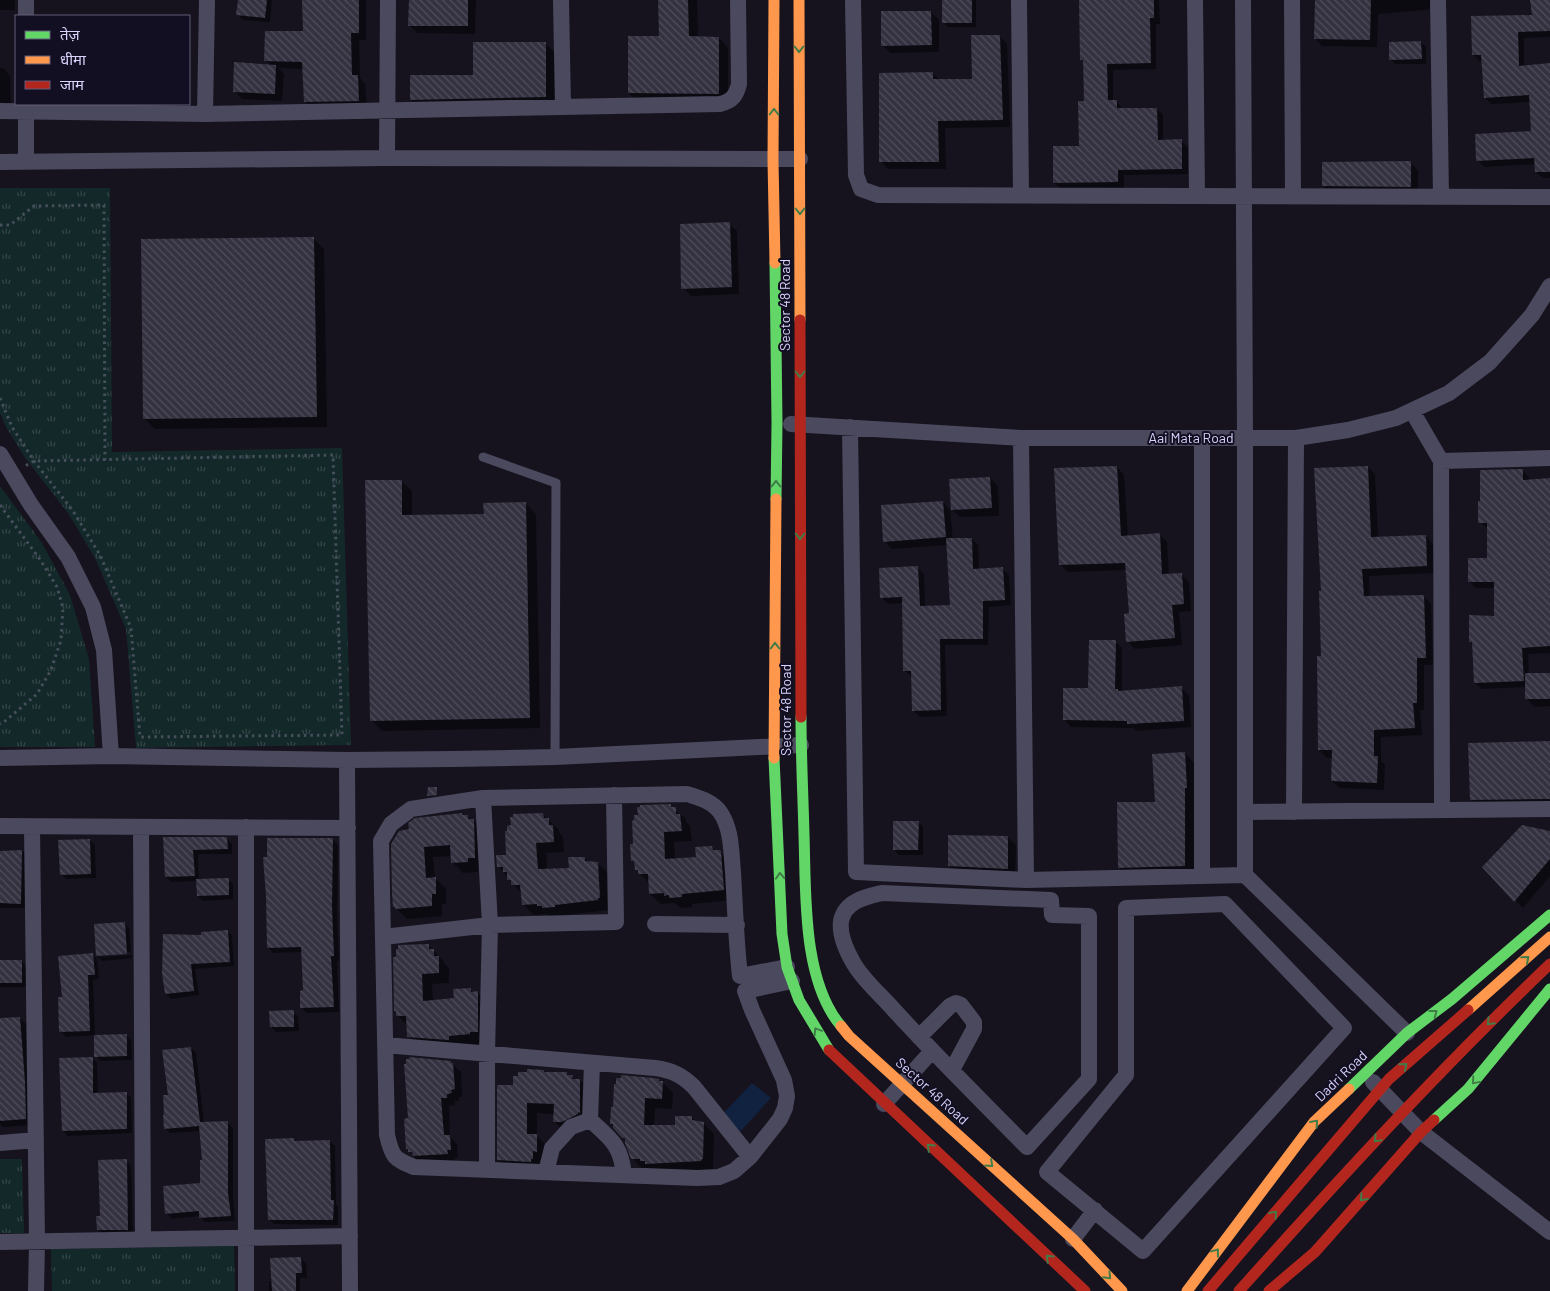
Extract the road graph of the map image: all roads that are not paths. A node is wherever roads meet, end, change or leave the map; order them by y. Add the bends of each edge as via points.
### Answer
1 (26, 0) edge
2 (207, 0) edge
3 (388, 0) edge
4 (561, 0) edge
5 (738, 0) edge
6 (774, 0) edge
7 (799, 0) edge
8 (853, 0) edge
9 (1019, 0) edge
10 (1196, 0) edge
11 (1243, 0) edge
12 (1292, 0) edge
13 (1438, 0) edge
14 (26, 15) edge
15 (26, 107) edge
16 (563, 107) junction
17 (0, 111) edge
18 (387, 111) junction
19 (205, 114) junction
20 (387, 158) junction
21 (800, 159) junction
22 (774, 160) junction
23 (0, 162) edge
24 (26, 162) junction
25 (1021, 195) junction
26 (1197, 195) junction
27 (1244, 195) junction
28 (1293, 196) junction
29 (1441, 196) junction
30 (1550, 197) edge
31 (1550, 286) edge
32 (1412, 411) junction
33 (777, 424) junction
34 (800, 425) junction
35 (850, 427) junction
36 (1021, 438) junction
37 (1202, 438) junction
38 (1246, 438) junction
39 (1296, 438) junction
40 (0, 454) edge
41 (483, 457) dead end
42 (1550, 458) edge
43 (1441, 461) junction
44 (801, 745) junction
45 (774, 747) junction
46 (111, 756) junction
47 (555, 757) junction
48 (0, 758) edge
49 (347, 760) junction
50 (614, 795) junction
51 (483, 798) junction
52 (1550, 809) edge
53 (1442, 810) junction
54 (1245, 812) junction
55 (1294, 812) junction
56 (0, 826) edge
57 (32, 827) junction
58 (141, 827) junction
59 (246, 827) junction
60 (348, 828) junction
61 (1245, 875) junction
62 (1202, 876) junction
63 (1026, 880) junction
64 (1550, 915) edge
65 (655, 924) dead end
66 (490, 925) junction
67 (737, 925) junction
68 (383, 937) junction
69 (1550, 937) edge
70 (1550, 964) edge
71 (789, 974) junction
72 (1550, 989) edge
73 (1407, 1033) junction
74 (919, 1037) junction
75 (385, 1046) junction
76 (932, 1051) junction
77 (487, 1054) junction
78 (592, 1063) junction
79 (952, 1070) junction
80 (1365, 1074) junction
81 (902, 1084) junction
82 (884, 1104) junction
83 (590, 1120) junction
84 (1421, 1132) junction
85 (36, 1140) junction
86 (0, 1142) edge
87 (750, 1157) junction
88 (486, 1170) junction
89 (546, 1172) junction
90 (624, 1175) junction
91 (1095, 1210) junction
92 (1550, 1232) edge
93 (350, 1236) junction
94 (246, 1238) junction
95 (143, 1239) junction
96 (1073, 1240) junction
97 (0, 1242) edge
98 (38, 1242) junction
99 (36, 1291) edge
100 (246, 1291) edge
101 (350, 1291) edge
102 (1085, 1291) edge
103 (1122, 1291) edge
104 (1187, 1291) edge
105 (1208, 1291) edge
106 (1239, 1291) edge
107 (1269, 1291) edge

1 - 14 street
2 - 19 street
3 - 18 street
4 - 16 street
5 - 16 street via 739,84 737,94 730,101 720,104
22 -> 6 street, Sector 48 Road
7 -> 21 street, Sector 48 Road
8 - 25 street via 856,175 861,189 878,196
9 - 25 street
10 - 26 street
11 - 27 street
12 - 28 street
13 - 29 street
15 - 17 street
15 - 19 street
15 - 24 street
16 - 18 street
18 - 19 street
18 - 20 street
20 - 22 street
20 - 24 street
21 - 22 street
21 -> 34 street, Sector 48 Road
22 - 33 street, Sector 48 Road
23 - 24 street
25 - 26 street
26 - 27 street
27 - 28 street
27 - 38 street
28 - 29 street
29 - 30 street
31 - 32 street, Aai Mata Road via 1532,315 1490,362 1449,393
32 - 39 street, Aai Mata Road via 1348,430
32 - 43 street
33 - 34 street, Aai Mata Road
45 -> 33 street, Sector 48 Road
34 - 35 street, Aai Mata Road
34 -> 44 street, Sector 48 Road
35 - 36 street, Aai Mata Road
35 - 63 street via 856,872
36 - 37 street, Aai Mata Road
36 - 63 street
37 - 38 street, Aai Mata Road
37 - 62 street
38 - 39 street, Aai Mata Road
38 - 54 street
39 - 55 street
40 - 46 street via 68,557 93,606 104,650
41 - 47 lane via 556,483
42 - 43 street
43 - 53 street
44 - 45 street
44 - 81 street, Sector 48 Road via 808,937 814,968 823,998 834,1018
45 - 47 street
71 -> 45 street, Sector 48 Road via 782,934
46 - 48 street
46 - 49 street
47 - 49 street
49 - 60 street
50 - 51 street
50 - 66 street via 616,922
50 - 67 street via 687,794 707,800 720,812 729,833
51 - 66 street
51 - 68 street via 411,809 391,824 381,841
52 - 53 street
53 - 55 street
54 - 55 street
54 - 61 street
56 - 57 street
57 - 58 street
57 - 85 street
58 - 59 street
58 - 95 street
59 - 60 street
59 - 94 street
60 - 93 street
61 - 62 street
61 - 73 street
62 - 63 street
73 -> 64 street, Dadri Road
65 - 67 street
66 - 68 street
66 - 77 street
67 - 71 street via 740,976
68 - 75 street
105 -> 69 street, bridge via 1389,1079
70 -> 106 street, bridge via 1357,1159
82 -> 71 street, Sector 48 Road via 828,1050 799,1000
71 - 87 street via 745,991 784,1080 787,1096 780,1119
72 -> 84 street via 1468,1089
73 - 80 street, Dadri Road
74 - 76 street
74 - 79 street via 950,1006 961,1005 974,1022 974,1029
74 - 79 street via 855,966 846,950 841,921 848,907 860,898 882,893 1051,900 1052,915 1089,916 1090,1079 1027,1147
75 - 77 street
75 - 88 street via 387,1135 397,1161 414,1167
76 - 79 street
76 - 81 street
77 - 78 street
77 - 88 street
78 - 83 street
78 - 87 street via 655,1068 686,1078
80 - 84 street
104 -> 80 street, Dadri Road via 1314,1122
81 - 82 street
81 -> 96 street, Sector 48 Road
102 -> 82 street, Sector 48 Road
83 - 89 street via 571,1127 552,1148
83 - 90 street via 612,1140 622,1158
84 - 92 street
84 -> 107 street via 1315,1252
85 - 86 street
85 - 98 street
87 - 90 street via 734,1172 719,1177
88 - 89 street
89 - 90 street
91 - 91 street via 1047,1172 1126,1075 1126,908 1225,904 1344,1028 1143,1252
91 - 96 street
93 - 94 street
93 - 101 street
94 - 95 street
94 - 100 street
95 - 98 street
96 -> 103 street, Sector 48 Road
97 - 98 street
98 - 99 street

